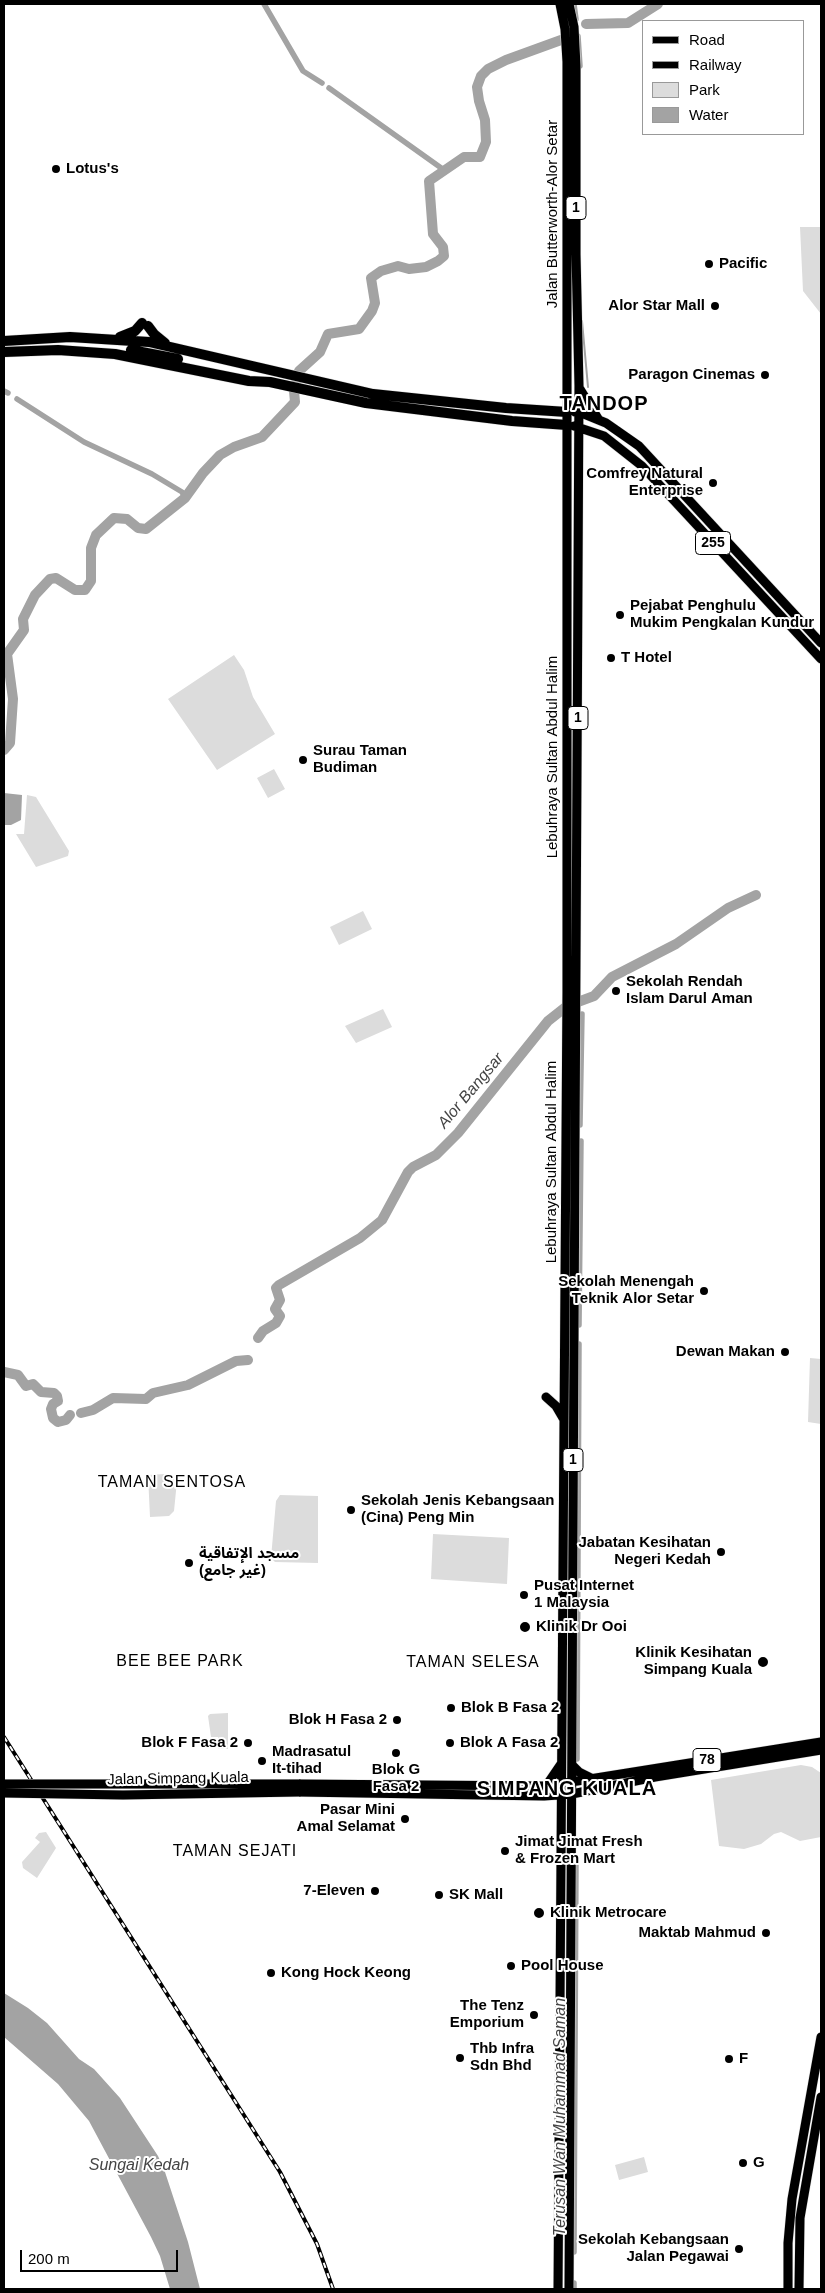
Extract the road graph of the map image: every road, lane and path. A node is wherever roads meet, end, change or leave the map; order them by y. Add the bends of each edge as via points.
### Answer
1 (560, 4) edge
2 (569, 4) edge
3 (114, 338) junction
4 (4, 341) edge
5 (169, 346) junction
6 (4, 352) edge
7 (284, 380) junction
8 (308, 385) junction
9 (579, 386) junction
10 (567, 412) junction
11 (578, 412) junction
12 (599, 420) junction
13 (567, 425) junction
14 (578, 426) junction
15 (599, 434) junction
16 (578, 446) junction
17 (821, 643) edge
18 (821, 659) edge
19 (546, 1397) dead end
20 (564, 1421) junction
21 (821, 1736) edge
22 (821, 1742) edge
23 (821, 1750) edge
24 (756, 1752) junction
25 (808, 1752) junction
26 (821, 1757) edge
27 (562, 1763) junction
28 (572, 1765) junction
29 (594, 1779) junction
30 (4, 1784) edge
31 (567, 1784) junction
32 (546, 1786) junction
33 (299, 1788) junction
34 (590, 1790) junction
35 (4, 1793) edge
36 (567, 1794) junction
37 (544, 1796) junction
38 (572, 1808) junction
39 (562, 1818) junction
40 (821, 2037) edge
41 (821, 2097) edge
42 (798, 2162) junction
43 (809, 2164) junction
44 (558, 2289) edge
45 (569, 2289) edge
46 (788, 2289) edge
47 (799, 2289) edge

1 - 10 main road, Jalan Butterworth-Alor Setar / 1 via 567,62
2 - 9 main road, Jalan Butterworth-Alor Setar / 1 via 576,66
3 - 4 highway
3 - 5 highway
3 - 5 highway via 126,336 145,325
5 - 7 highway
6 - 7 highway via 58,350 115,354 249,382
7 - 8 highway
8 - 10 highway
8 - 13 highway via 388,407
9 - 11 main road, Jalan Butterworth-Alor Setar / 1
9 - 12 main road
10 - 11 main road
10 - 13 main road, Jalan Butterworth-Alor Setar / 1
11 - 12 main road, 255
11 - 14 main road, Jalan Butterworth-Alor Setar / 1
12 - 17 main road, 255 via 630,439 664,471
13 - 14 main road
13 - 20 main road, Lebuhraya Sultan Abdul Halim / 1
14 - 15 main road, 255
14 - 16 main road, Lebuhraya Sultan Abdul Halim / 1
15 - 16 main road via 585,436
15 - 18 main road, 255 via 620,446 642,466
16 - 28 main road, Lebuhraya Sultan Abdul Halim / 1
19 - 20 main road via 560,1411
20 - 27 main road, Lebuhraya Sultan Abdul Halim / 1
21 - 24 main road via 768,1745
22 - 24 main road, 78
23 - 25 main road, 78
24 - 29 main road, 78
25 - 26 main road
25 - 34 main road, 78
27 - 31 main road, Lebuhraya Sultan Abdul Halim / 1
27 - 32 main road
28 - 29 main road
28 - 31 main road, Lebuhraya Sultan Abdul Halim / 1
29 - 31 main road, 78
30 - 33 main road, Jalan Simpang Kuala, bridge
31 - 32 main road, Jalan Simpang Kuala
31 - 36 main road, Lebuhraya Sultan Abdul Halim / 1
32 - 33 main road, Jalan Simpang Kuala
33 - 35 main road, Jalan Simpang Kuala, bridge via 122,1794
33 - 37 main road, Jalan Simpang Kuala
34 - 36 main road, 78
34 - 38 main road
36 - 37 main road, Jalan Simpang Kuala
36 - 38 main road, Lebuhraya Sultan Abdul Halim / 1
36 - 39 main road, Lebuhraya Sultan Abdul Halim / 1
37 - 39 main road via 558,1808
38 - 45 main road, Lebuhraya Sultan Abdul Halim / 1
39 - 44 main road, Lebuhraya Sultan Abdul Halim / 1
40 - 42 main road
41 - 43 main road
42 - 43 main road
42 - 46 main road via 789,2222
43 - 47 main road via 800,2218

